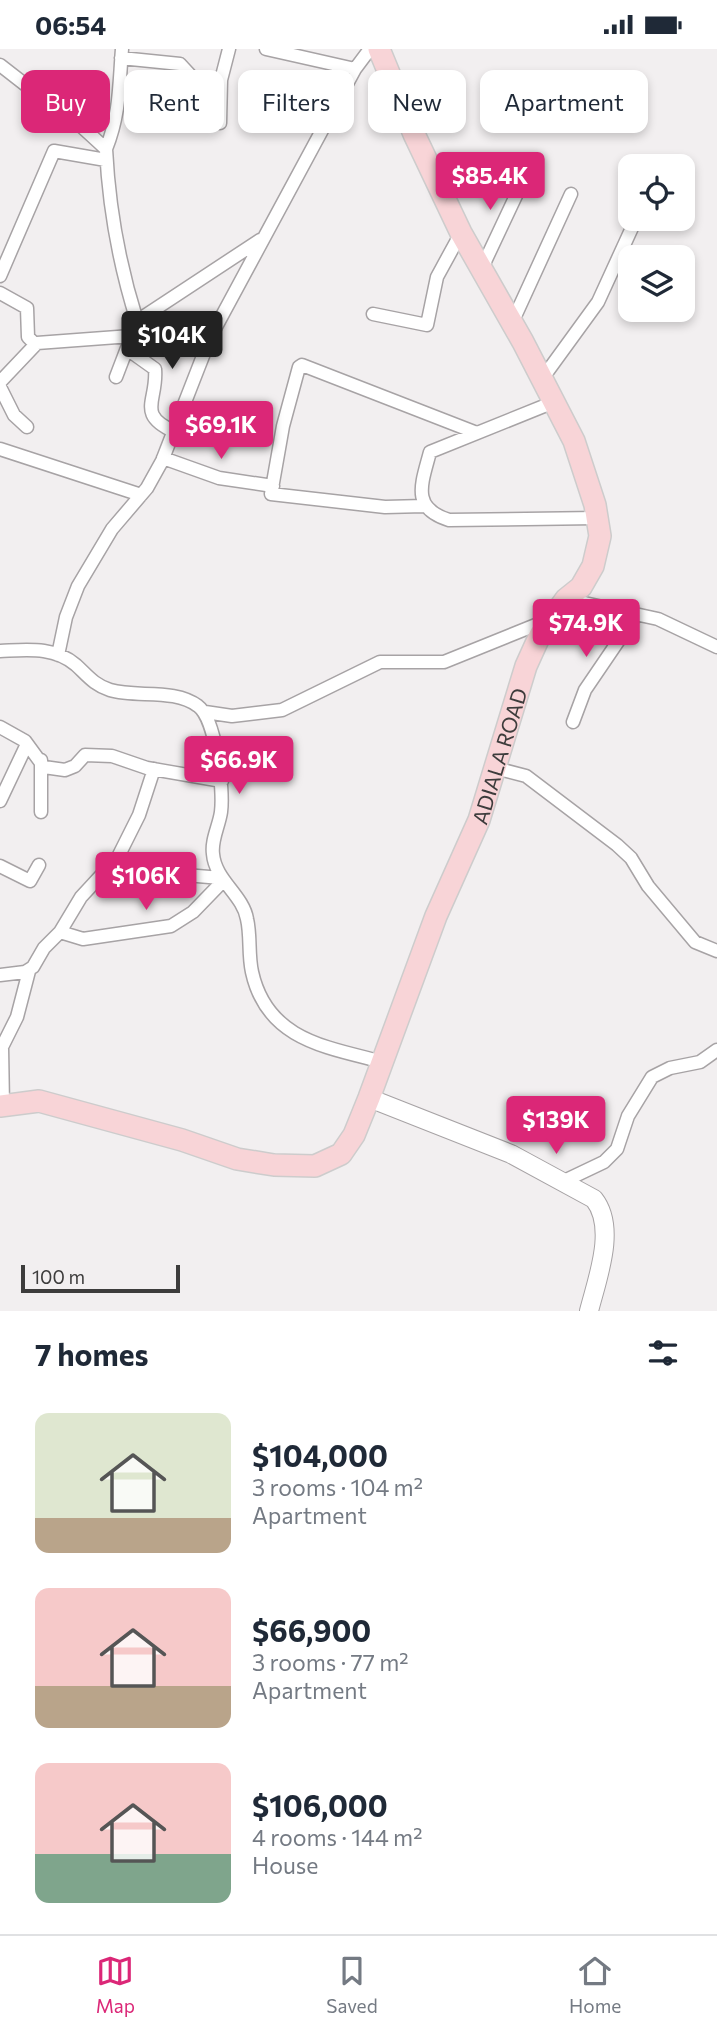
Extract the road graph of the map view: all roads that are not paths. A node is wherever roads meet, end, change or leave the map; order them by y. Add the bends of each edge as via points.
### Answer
1 (229, 49) edge
2 (266, 49) edge
3 (370, 49) edge
4 (379, 49) edge
5 (121, 53) edge
6 (0, 65) edge
7 (355, 69) junction
8 (186, 70) edge
9 (224, 70) edge
10 (106, 155) junction
11 (529, 169) dead end
12 (571, 194) dead end
13 (631, 231) edge
14 (461, 233) junction
15 (261, 240) junction
16 (481, 270) junction
17 (0, 276) edge
18 (0, 293) edge
19 (373, 314) dead end
20 (137, 321) junction
21 (512, 323) junction
22 (129, 343) junction
23 (35, 344) junction
24 (116, 377) dead end
25 (542, 379) junction
26 (0, 384) edge
27 (554, 402) junction
28 (27, 427) dead end
29 (175, 432) junction
30 (477, 433) junction
31 (0, 449) edge
32 (163, 458) junction
33 (272, 486) junction
34 (141, 495) junction
35 (424, 506) junction
36 (597, 518) junction
37 (566, 599) junction
38 (636, 615) junction
39 (552, 619) junction
40 (717, 647) edge
41 (0, 651) edge
42 (58, 655) junction
43 (205, 712) junction
44 (573, 722) dead end
45 (0, 727) edge
46 (27, 744) junction
47 (41, 759) junction
48 (495, 768) junction
49 (154, 769) junction
50 (222, 781) junction
51 (0, 801) edge
52 (41, 812) dead end
53 (39, 865) dead end
54 (0, 866) edge
55 (162, 873) dead end
56 (222, 879) junction
57 (60, 932) junction
58 (717, 951) edge
59 (29, 971) junction
60 (0, 975) edge
61 (717, 1049) edge
62 (383, 1062) junction
63 (369, 1098) junction
64 (1, 1105) edge
65 (562, 1182) junction
66 (589, 1311) edge

1 - 9 street
2 - 7 street
3 - 7 street
4 - 14 main road, ADIALA ROAD
5 - 8 street via 180,64
5 - 10 street via 117,123
6 - 10 street via 69,115
7 - 15 street
10 - 17 street via 54,151
10 - 20 street via 113,228
11 - 16 street
12 - 21 street
13 - 25 street via 598,302
14 - 16 main road, ADIALA ROAD
14 - 19 street via 437,277 427,325
15 - 20 street
15 - 29 street via 210,338
16 - 21 main road, ADIALA ROAD
18 - 23 street via 27,308 28,337
20 - 22 street
21 - 25 main road, ADIALA ROAD
22 - 23 street
22 - 24 street
22 - 29 street via 155,369 152,417
23 - 26 street
25 - 27 main road, ADIALA ROAD
26 - 28 street via 14,415
27 - 30 street
27 - 36 main road, ADIALA ROAD via 574,441
29 - 32 street
30 - 33 street via 302,365 283,426
30 - 35 street via 430,452 422,486
31 - 34 street
32 - 33 street via 219,478
32 - 34 street
33 - 35 street via 275,495 385,507
34 - 42 street via 112,529 78,586
35 - 36 street via 449,520
36 - 37 main road, ADIALA ROAD via 600,536 593,565 581,587
37 - 38 street
37 - 39 main road, ADIALA ROAD
38 - 40 street via 658,619
38 - 44 street via 585,690
39 - 43 street via 444,662 380,662 282,710 232,716
39 - 48 main road, ADIALA ROAD via 526,666
41 - 42 street via 37,649
42 - 43 street via 109,690 188,700
43 - 50 street
45 - 46 street
46 - 47 street
46 - 51 street
47 - 49 street via 44,767 52,770 75,766 85,755 112,756
47 - 52 street
48 - 58 street via 526,776 617,845 695,942
48 - 62 main road, ADIALA ROAD via 479,820 436,916
49 - 50 street
49 - 57 street via 122,852 81,897
50 - 56 street via 213,845 214,864
53 - 54 street via 30,881
55 - 56 street
56 - 57 street via 193,912 172,926 83,939
56 - 62 street via 247,915 251,970 268,1009 297,1037
57 - 59 street
59 - 60 street
59 - 64 street via 17,1017 2,1047
61 - 65 street via 700,1062 652,1077 628,1116 617,1149 604,1162
62 - 63 main road, ADIALA ROAD
63 - 64 main road, ADIALA ROAD via 341,1154 314,1166 237,1159 39,1101
63 - 65 street via 512,1154
65 - 66 street via 594,1199 602,1210 600,1268

